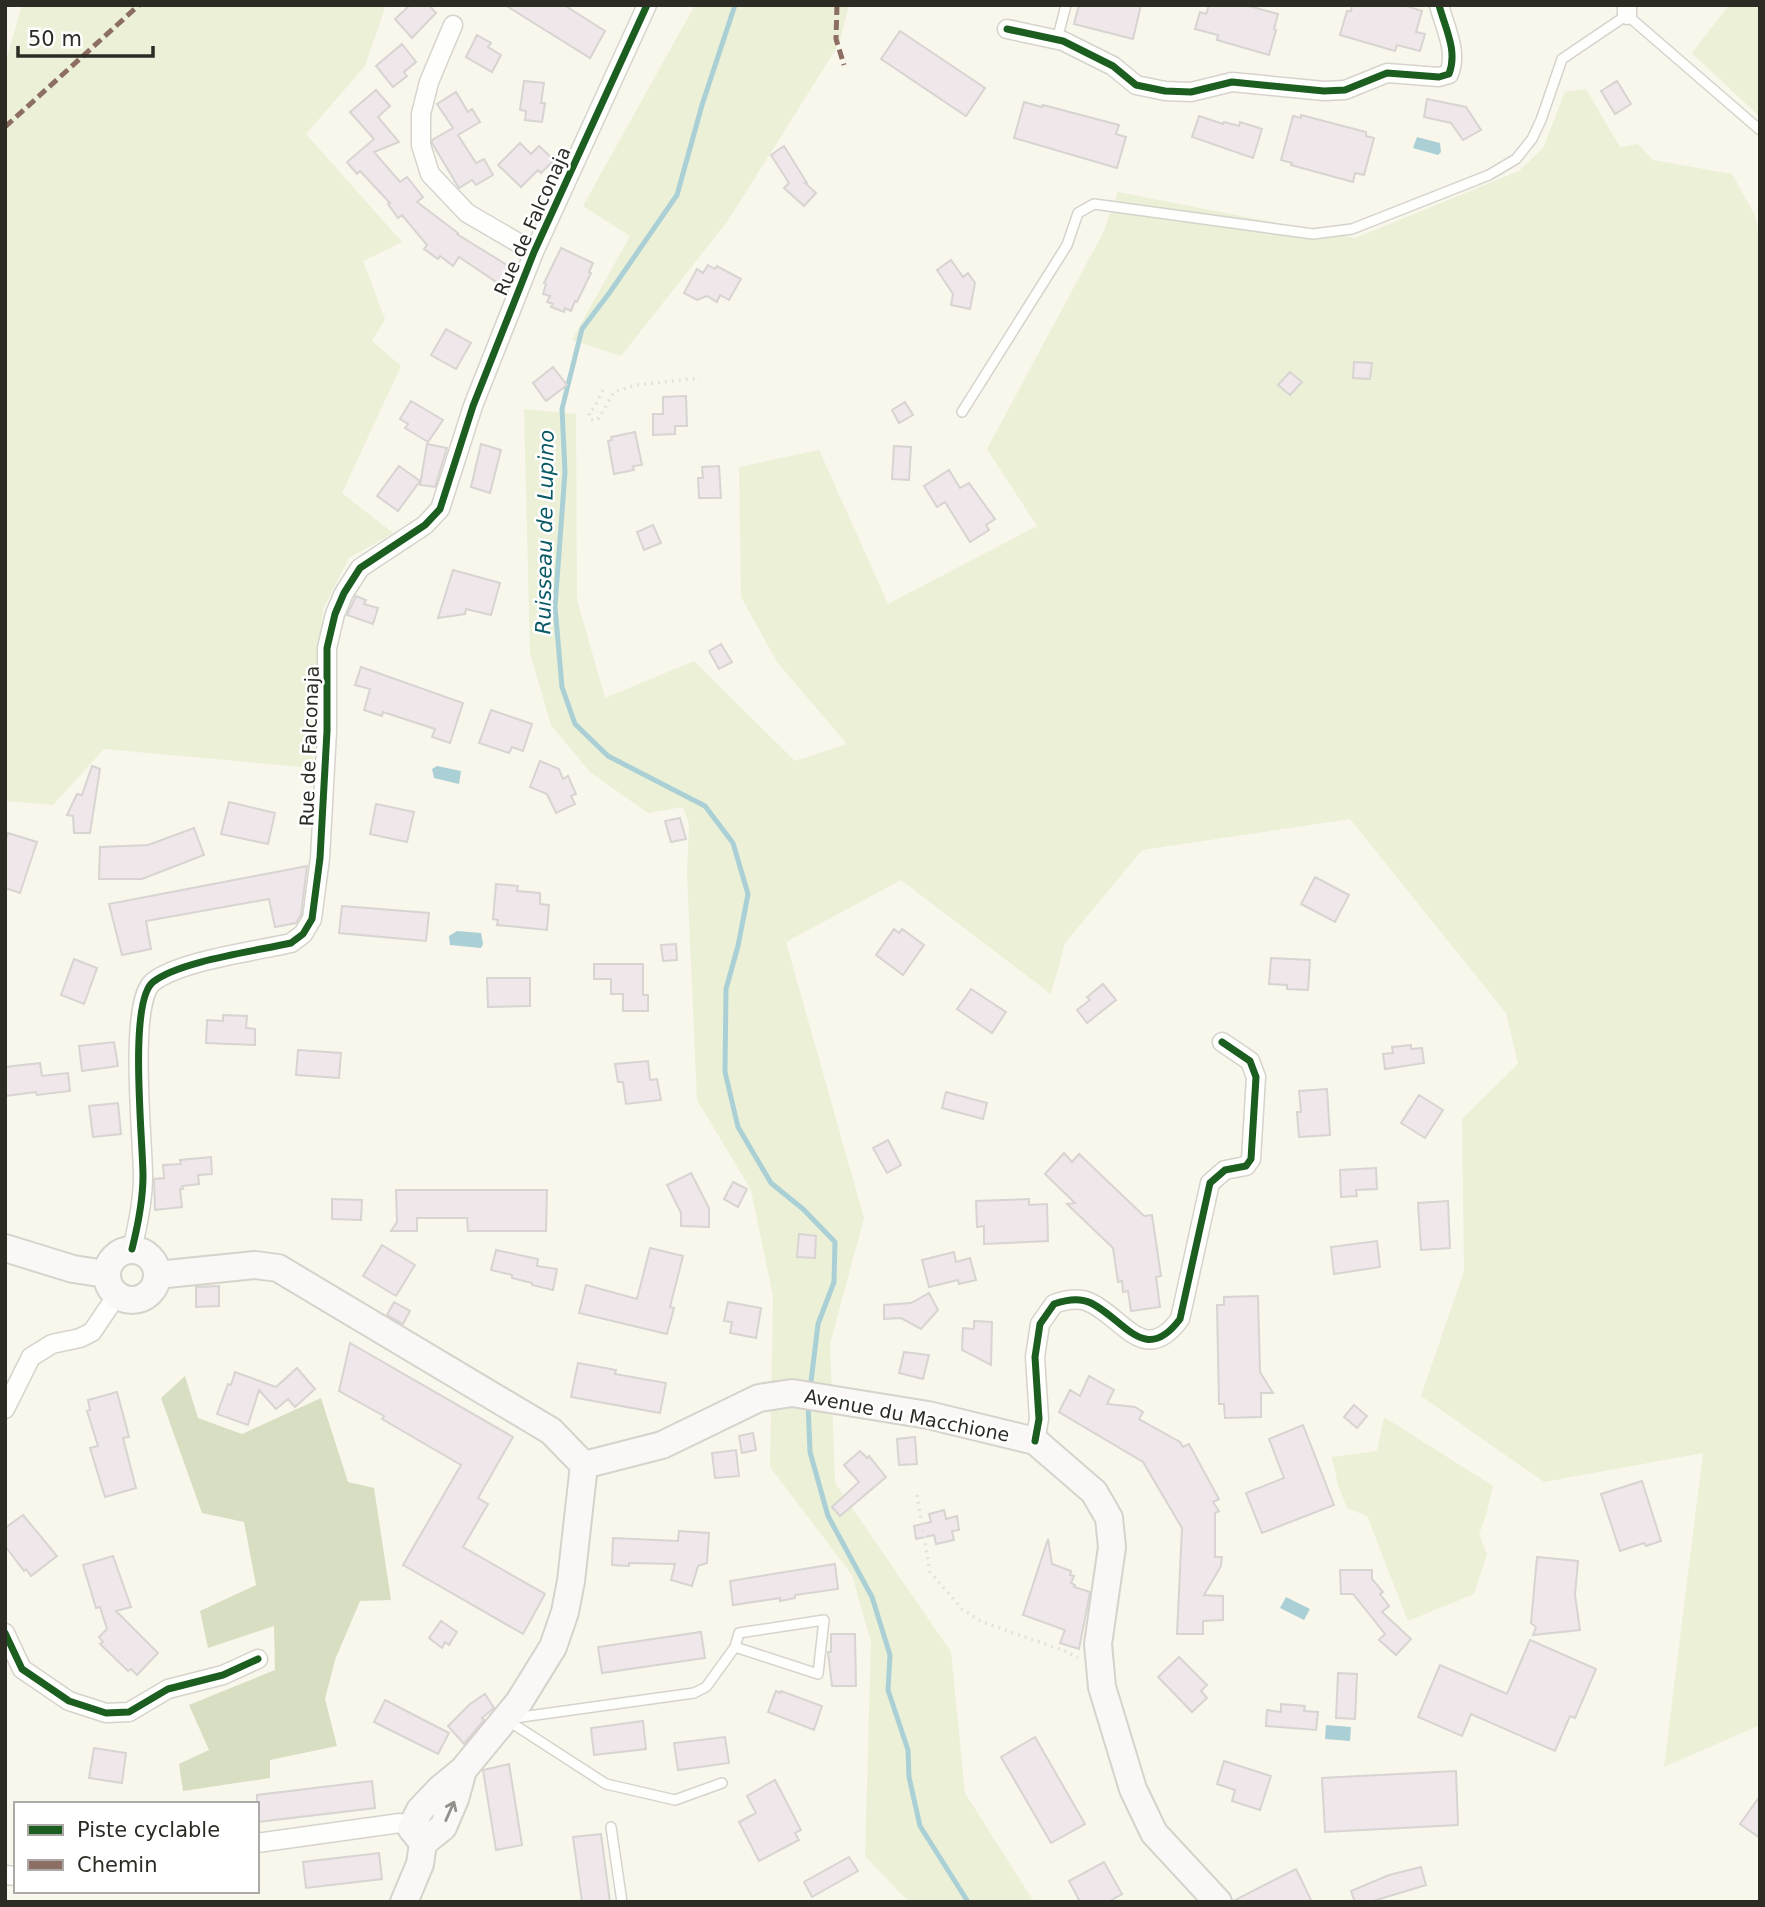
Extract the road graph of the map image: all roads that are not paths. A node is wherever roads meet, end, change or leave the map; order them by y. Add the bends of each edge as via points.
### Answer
1 (647, 5) edge
2 (1066, 5) edge
3 (1439, 5) edge
4 (1627, 10) edge
5 (453, 25) dead end
6 (1007, 29) dead end
7 (1057, 40) junction
8 (1760, 130) edge
9 (534, 252) junction
10 (962, 412) dead end
11 (1222, 1042) dead end
12 (5, 1248) edge
13 (132, 1249) junction
14 (157, 1275) junction
15 (111, 1285) junction
16 (13, 1373) edge
17 (5, 1409) edge
18 (1035, 1441) junction
19 (584, 1465) junction
20 (5, 1633) edge
21 (735, 1647) junction
22 (258, 1659) dead end
23 (506, 1719) junction
24 (722, 1783) dead end
25 (611, 1827) dead end
26 (417, 1836) junction
27 (259, 1843) edge
28 (404, 1902) edge
29 (622, 1902) edge
30 (1217, 1902) edge

1 - 9 street, Rue de Falconaja
2 - 7 lane
3 - 7 street via 1453,53 1448,74 1387,73 1345,90 1232,82 1191,92 1144,88 1113,66
4 - 8 lane
4 - 10 lane via 1562,58 1541,120 1516,159 1352,229 1313,234 1094,204 1078,212 1067,244
5 - 9 street via 421,114 421,145 430,174 467,213
6 - 7 street
9 - 13 street, Rue de Falconaja via 472,406 440,509 425,525 360,568 335,614 327,648 327,732 312,919 291,943 186,966 150,984 138,1067 144,1178
11 - 18 street via 1250,1061 1256,1077 1251,1158 1246,1166 1225,1170 1210,1183 1180,1319 1169,1334 1154,1341 1136,1337 1091,1303 1054,1304 1040,1324 1035,1357 1040,1419
12 - 15 main road
13 - 14 main road via 150,1257
13 - 15 main road via 114,1256
14 - 15 main road via 155,1285 141,1299 124,1299
14 - 19 main road via 255,1265 278,1268 551,1431
15 - 16 street via 92,1332 52,1344
16 - 17 street
18 - 19 main road, Avenue du Macchione via 928,1415 792,1393 759,1398 662,1445
18 - 30 main road, Avenue du Macchione via 1094,1492 1109,1518 1112,1547 1098,1644 1102,1687 1133,1789 1154,1833
19 - 23 main road via 565,1612 553,1647
20 - 22 street via 23,1669 69,1700 106,1713 129,1712 168,1689 223,1675
21 - 21 lane via 818,1674 824,1620 739,1633
21 - 23 lane via 706,1687 694,1693
23 - 24 lane via 606,1784 675,1800
23 - 26 main road via 463,1770 420,1810
25 - 29 lane
26 - 27 street via 400,1823
26 - 28 main road via 420,1864

